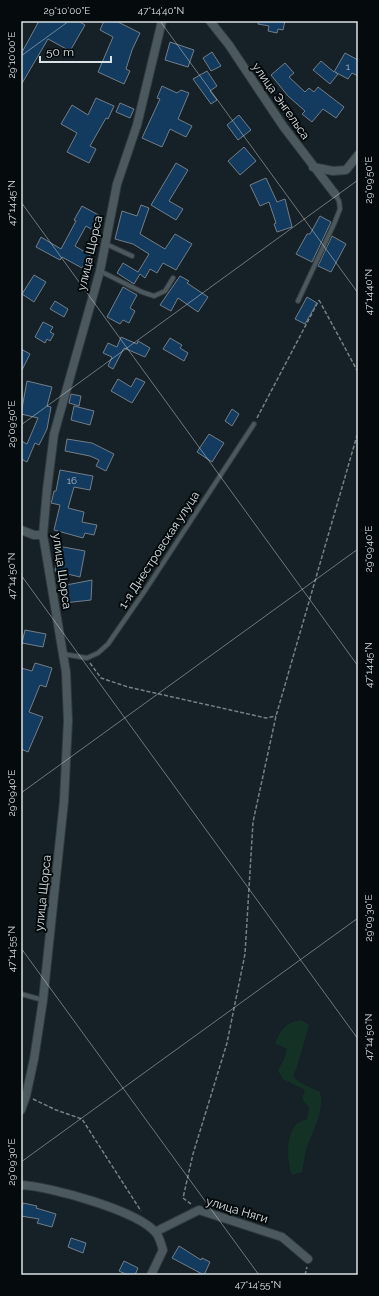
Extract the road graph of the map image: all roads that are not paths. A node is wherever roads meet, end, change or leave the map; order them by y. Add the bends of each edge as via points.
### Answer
1 (162, 21) edge
2 (210, 21) edge
3 (358, 155) edge
4 (313, 167) junction
5 (335, 194) joint
6 (106, 244) junction
7 (132, 256) dead end
8 (100, 271) junction
9 (173, 278) dead end
10 (298, 301) dead end
11 (254, 424) road end
12 (21, 530) edge
13 (43, 535) junction
14 (63, 654) junction
15 (21, 994) edge
16 (43, 1000) junction
17 (21, 1110) edge
18 (21, 1185) edge
19 (155, 1232) junction
20 (308, 1259) dead end
21 (151, 1275) edge

1 - 6 street, улица Щорса via 137,124 117,184
2 - 4 street, улица Энгельса
3 - 4 street via 346,170 333,171
4 - 5 street, улица Энгельса
5 - 10 lane via 340,209
6 - 7 lane
6 - 8 street, улица Щорса
8 - 9 lane via 154,296 159,296 165,291
8 - 13 street, улица Щорса via 54,434
11 - 14 lane, 1-я Днестровская улуца via 108,644 87,658
12 - 13 street
13 - 14 street, улица Щорса
14 - 16 street, улица Щорса via 68,721 64,801
15 - 16 lane
16 - 17 street, улица Щорса via 34,1059
18 - 19 street via 64,1193 113,1209 143,1223
19 - 20 street, улица Няги via 199,1210 282,1237
19 - 21 street via 163,1250

